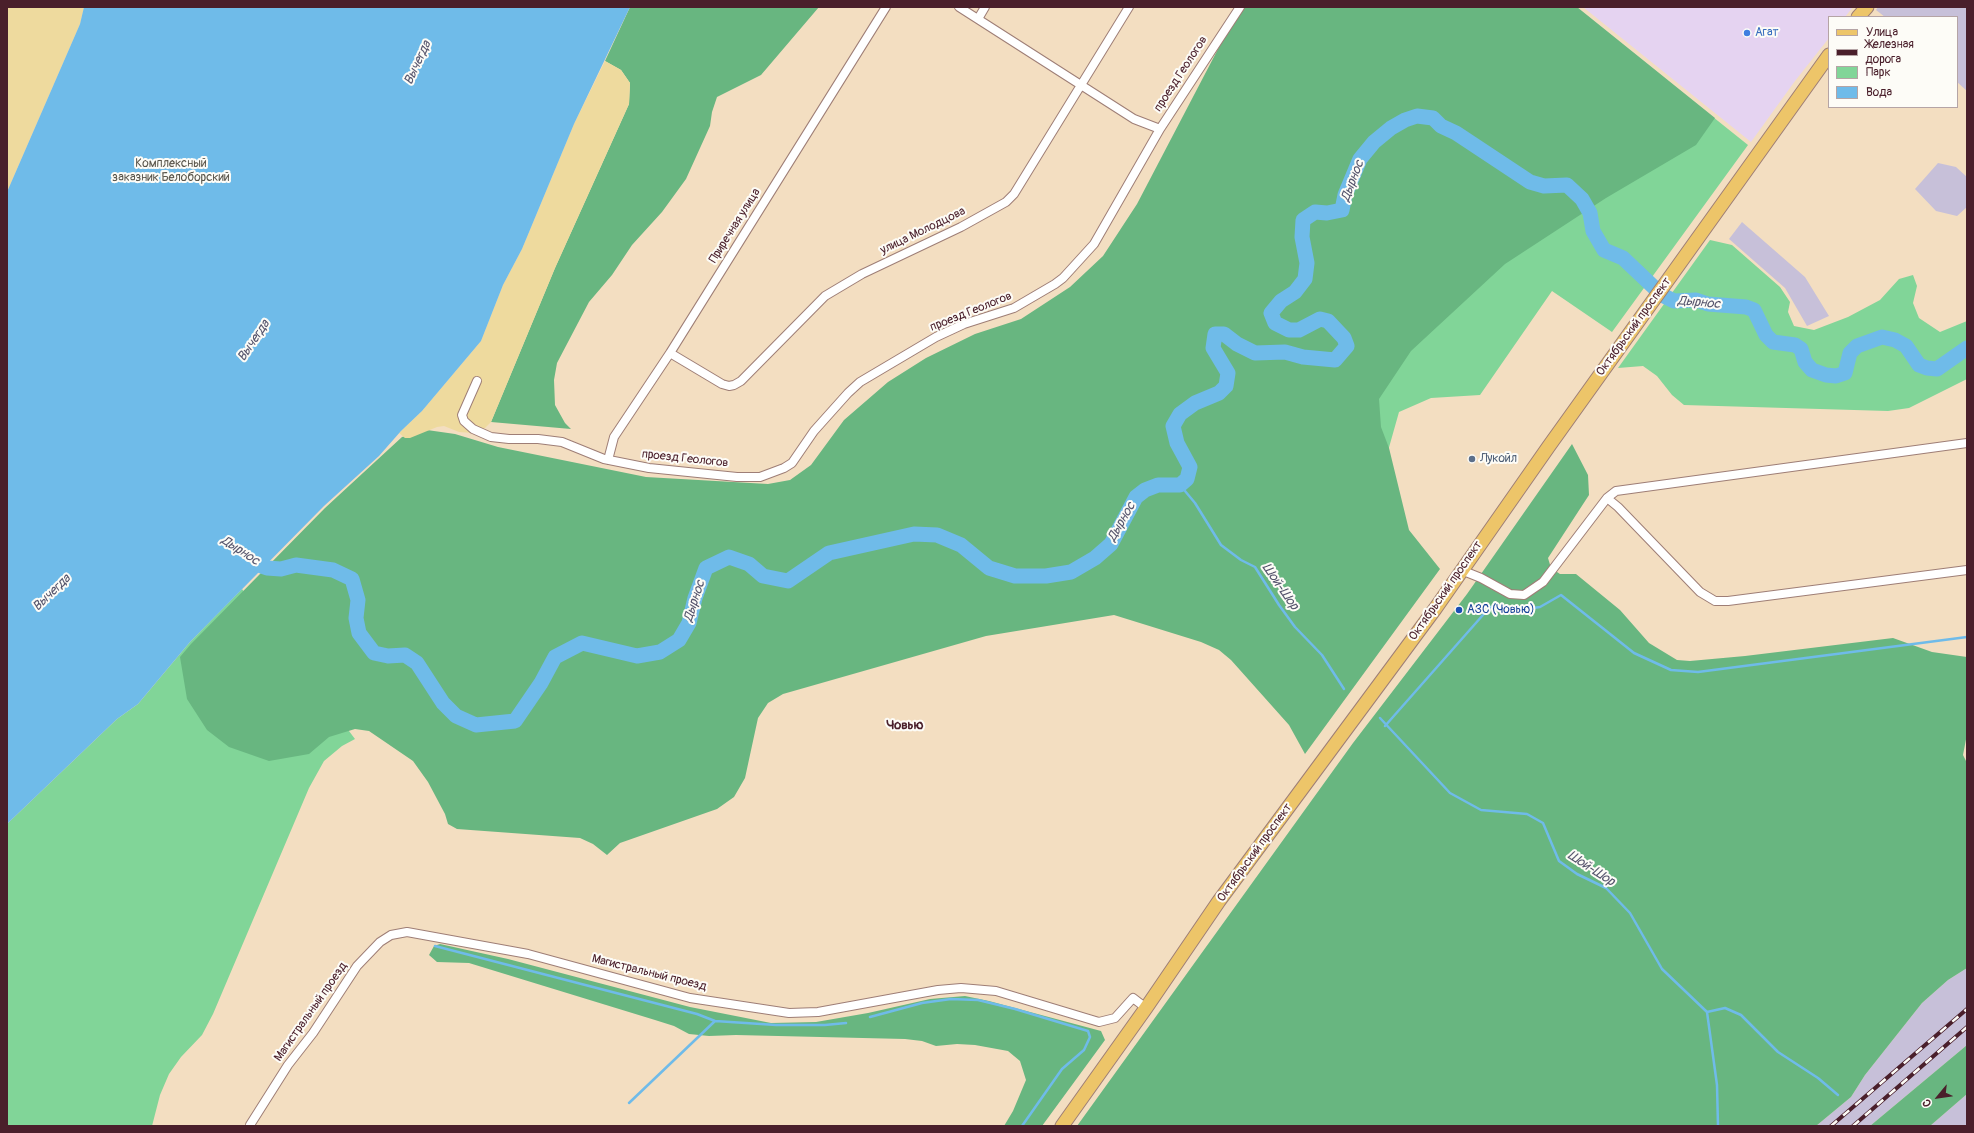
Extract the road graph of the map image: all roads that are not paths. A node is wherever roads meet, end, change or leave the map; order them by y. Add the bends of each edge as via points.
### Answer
1 (886, 7) edge
2 (959, 7) edge
3 (985, 7) edge
4 (1129, 7) edge
5 (1240, 7) edge
6 (1866, 7) edge
7 (1859, 16) edge
8 (978, 19) junction
9 (1828, 56) edge
10 (1081, 85) junction
11 (1160, 129) junction
12 (670, 353) junction
13 (477, 381) dead end
14 (1967, 443) edge
15 (608, 460) junction
16 (1607, 498) junction
17 (1461, 570) junction
18 (1967, 570) edge
19 (1146, 1008) junction
20 (250, 1124) dead end
21 (1062, 1126) edge

1 - 12 street, Приречная улица
2 - 8 street
3 - 8 street
4 - 10 street, улица Молодцова
5 - 11 street, проезд Геологов
6 - 7 main road
8 - 10 street
9 - 17 main road, Октябрьский проспект
10 - 11 street via 1134,119
10 - 12 street, улица Молодцова via 1014,194 1006,202 961,227 862,274 825,296 741,381 729,386 722,384
11 - 15 street, проезд Геологов via 1094,244 1063,278 1014,308 964,324 936,337 860,382 814,431 792,463 784,468 760,477 737,476 649,468
12 - 15 street, Приречная улица via 614,437
13 - 15 street, проезд Геологов via 462,415 464,421 473,429 499,438 562,442
14 - 16 street via 1616,491
16 - 17 street via 1543,582 1524,595 1510,594
16 - 18 street via 1700,592 1715,601
17 - 19 main road, Октябрьский проспект via 1435,609 1219,901
19 - 20 street, Магистральный проезд via 1133,998 1115,1018 1099,1022 996,991 961,988 818,1012 789,1013 690,998 528,954 407,932 391,935 380,942 357,966
19 - 21 main road, Октябрьский проспект

